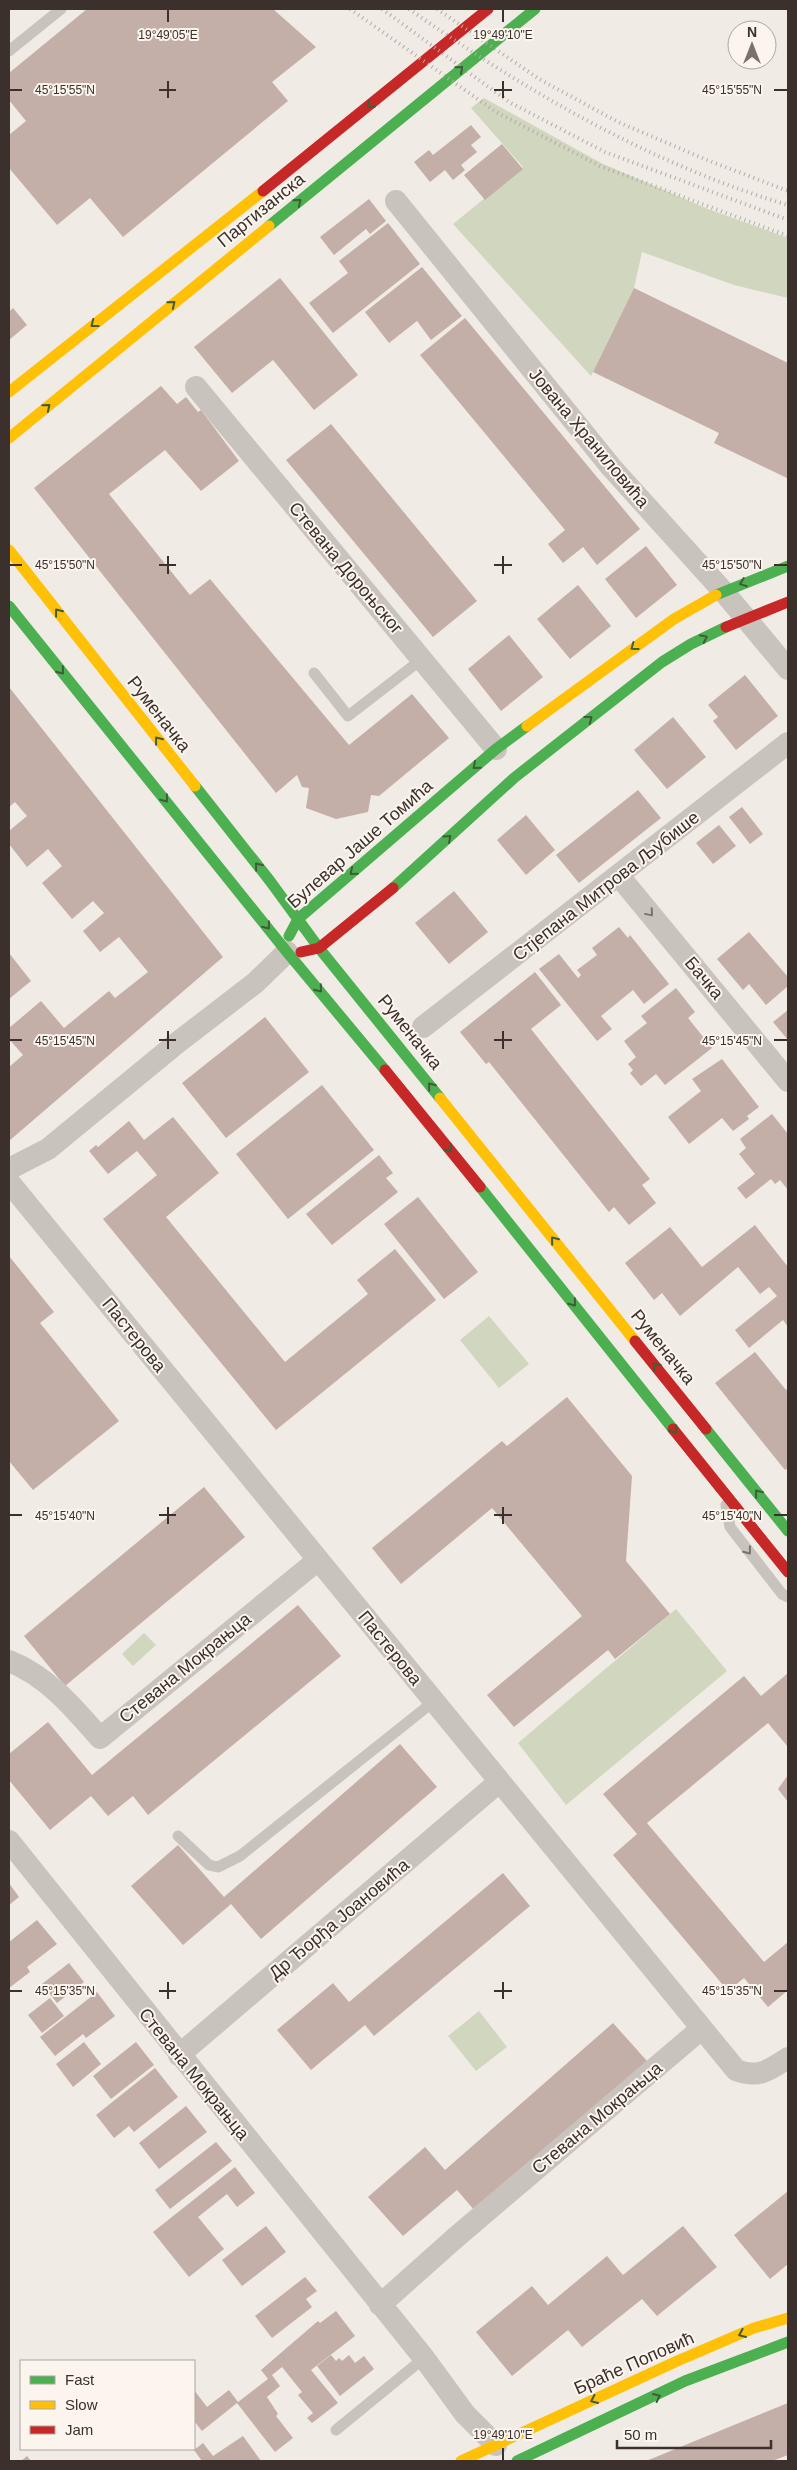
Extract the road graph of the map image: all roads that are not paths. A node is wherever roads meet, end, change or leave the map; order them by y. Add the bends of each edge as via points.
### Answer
1 (61, 9) edge
2 (488, 9) edge
3 (535, 9) edge
4 (9, 51) edge
5 (396, 201) dead end
6 (196, 387) dead end
7 (9, 392) edge
8 (9, 438) edge
9 (9, 550) edge
10 (788, 566) edge
11 (723, 591) junction
12 (788, 602) edge
13 (9, 606) edge
14 (746, 618) junction
15 (422, 659) junction
16 (788, 670) edge
17 (314, 673) dead end
18 (788, 744) edge
19 (496, 749) junction
20 (619, 876) junction
21 (298, 919) junction
22 (319, 948) junction
23 (287, 952) junction
24 (423, 1027) dead end
25 (788, 1081) edge
26 (9, 1169) edge
27 (9, 1182) edge
28 (723, 1491) junction
29 (788, 1531) edge
30 (318, 1560) junction
31 (788, 1572) edge
32 (788, 1597) edge
33 (9, 1660) edge
34 (434, 1702) junction
35 (499, 1782) junction
36 (178, 1836) dead end
37 (9, 1841) edge
38 (701, 2029) junction
39 (178, 2055) junction
40 (788, 2058) edge
41 (380, 2305) junction
42 (788, 2318) edge
43 (788, 2342) edge
44 (424, 2358) junction
45 (336, 2430) dead end
46 (496, 2445) junction
47 (462, 2461) edge
48 (517, 2461) edge

1 - 4 lane
2 -> 7 main road, Партизанска
8 -> 3 main road, Партизанска
5 - 11 street, Јована Храниловића via 611,467
6 - 15 street, Стевана Дороњског
21 -> 9 main road, Руменачка
10 -> 11 main road, Булевар Јаше Томића
11 - 14 street, Јована Храниловића
11 -> 19 main road, Булевар Јаше Томића via 674,619
12 - 14 main road
13 -> 23 main road
14 - 16 street, Јована Храниловића
22 -> 14 main road via 371,907 514,778 662,662
15 - 17 lane via 348,716
15 - 19 street, Стевана Дороњског
18 - 20 street, Стјепана Митрова Љубише
19 -> 21 main road, Булевар Јаше Томића
20 - 24 street, Стјепана Митрова Љубише
20 -> 25 street, Бачка
21 - 22 main road, Руменачка
21 - 23 main road, Булевар Јаше Томића via 291,929
22 - 23 main road
29 -> 22 main road, Руменачка
23 - 26 street via 255,983 48,1149
23 -> 28 main road via 419,1111
27 - 30 street, Пастерова
28 - 31 main road
28 -> 32 lane via 730,1527 782,1594
30 - 33 street, Стевана Мокрањца via 100,1738 49,1684 28,1668
30 - 34 street, Пастерова
34 - 35 street, Пастерова
34 - 36 lane via 240,1856 218,1867 209,1866
35 - 38 street, Пастерова
35 - 39 street, Др Ђорђа Јоановића
37 - 39 street, Стевана Мокрањца
38 - 40 street, Пастерова via 736,2070 750,2075 767,2071
38 - 41 street, Стевана Мокрањца
39 - 41 street, Стевана Мокрањца
41 - 44 street, Стевана Мокрањца
42 -> 46 main road, Браће Поповић via 754,2328 684,2358
48 -> 43 main road via 686,2383
44 - 45 lane
44 - 46 street, Стевана Мокрањца via 465,2414
46 - 47 main road, Браће Поповић

